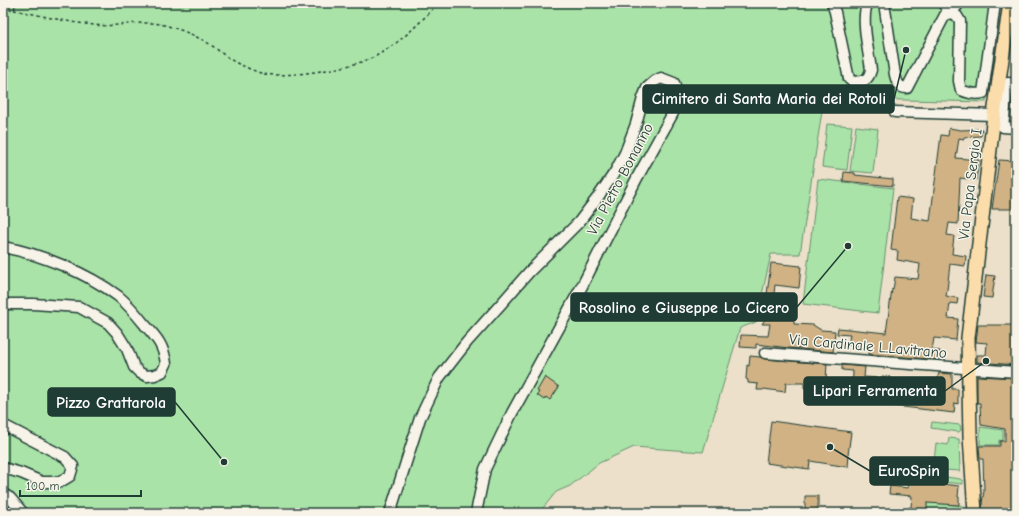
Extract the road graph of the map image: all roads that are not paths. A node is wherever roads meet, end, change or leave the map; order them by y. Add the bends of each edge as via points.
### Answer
1 (832, 3) edge
2 (868, 3) edge
3 (884, 3) edge
4 (943, 3) edge
5 (957, 3) edge
6 (995, 3) edge
7 (1010, 3) edge
8 (949, 13) junction
9 (1016, 84) edge
10 (895, 112) dead end
11 (995, 125) junction
12 (1016, 128) edge
13 (1016, 133) edge
14 (3, 247) edge
15 (3, 304) edge
16 (765, 353) dead end
17 (968, 369) junction
18 (1016, 372) edge
19 (3, 425) edge
20 (3, 468) edge
21 (3, 494) edge
22 (23, 513) edge
23 (390, 513) edge
24 (476, 513) edge
25 (975, 513) edge

1 - 2 street via 849,79 853,82 866,80 871,70 864,17
3 - 8 street via 895,75 898,85 902,88 907,88 945,15
4 - 8 street
5 - 8 street
6 - 8 street via 983,93 979,94 961,90 960,21 957,16
7 - 11 main road, Via Papa Sergio I
9 - 11 street via 1008,83
10 - 11 street
11 - 12 street
11 - 13 street
11 - 17 main road, Via Papa Sergio I via 968,338
14 - 15 street via 23,251 62,265 117,296 157,338 163,348 166,364 162,372 155,375 147,376 140,373 134,367 117,333 108,324 79,307
16 - 17 street, Via Cardinale L.Lavitrano
17 - 18 street, Via Cardinale L.Lavitrano
17 - 25 main road, Via Papa Sergio I
19 - 20 street via 66,457 72,466 70,476 60,482 42,482
21 - 22 street
23 - 24 street, Via Pietro Bonanno via 420,418 439,378 467,342 529,272 579,222 598,198 625,153 647,88 661,78 668,80 674,83 677,91 677,102 673,112 512,413 485,469

